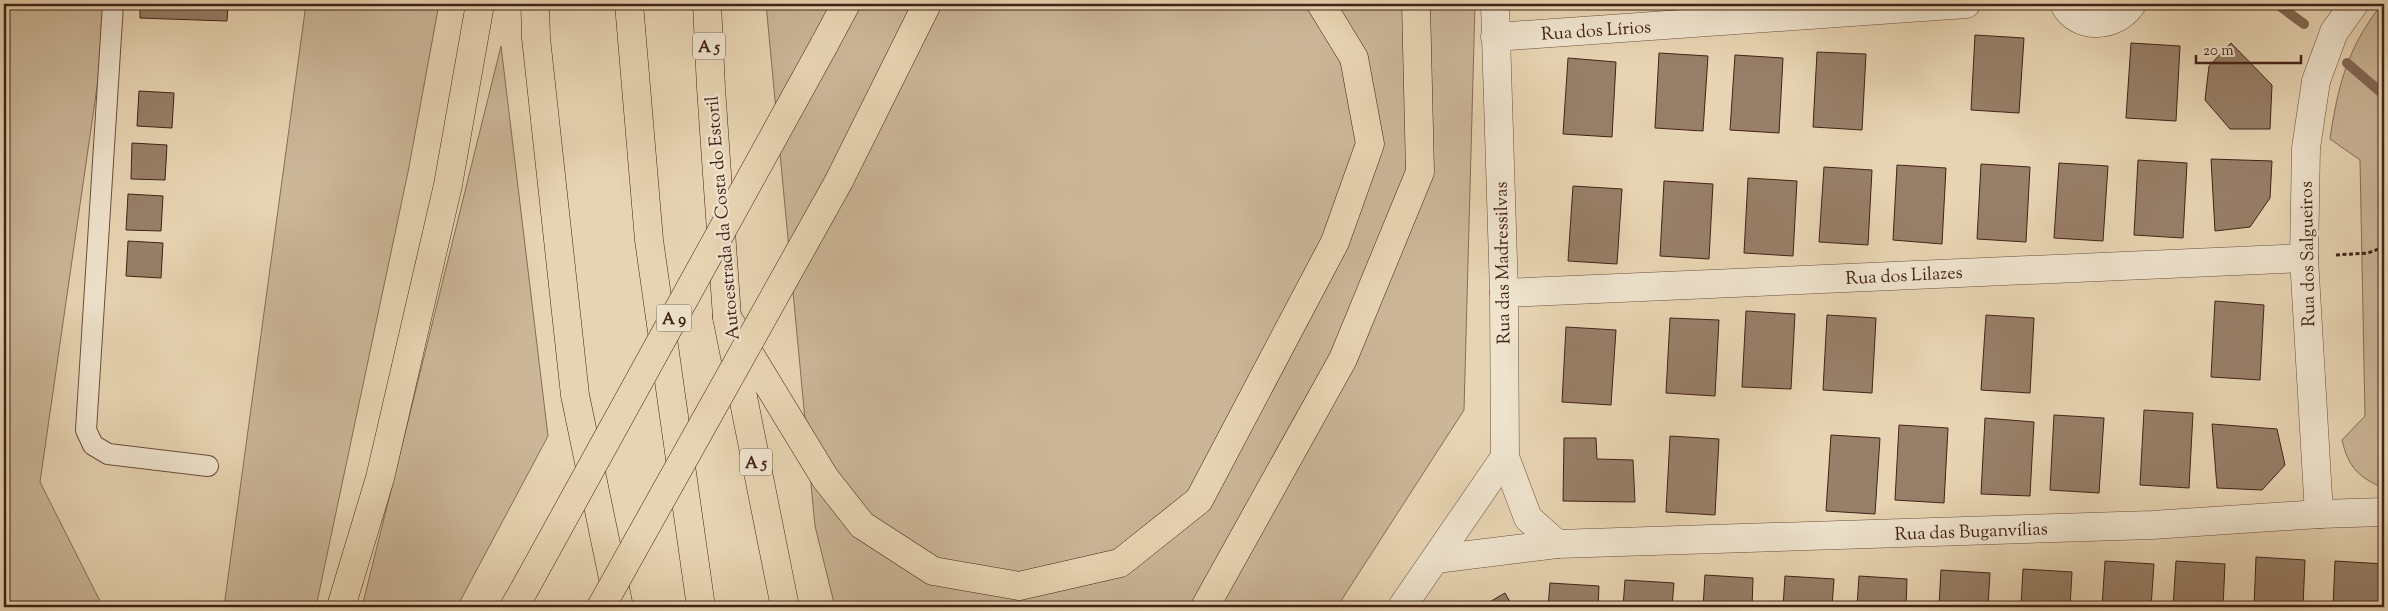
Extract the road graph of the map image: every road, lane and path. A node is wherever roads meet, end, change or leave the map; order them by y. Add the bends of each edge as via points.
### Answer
1 (113, 4) edge
2 (480, 4) edge
3 (535, 4) edge
4 (629, 4) edge
5 (707, 4) edge
6 (846, 4) edge
7 (927, 4) edge
8 (946, 4) edge
9 (1321, 4) edge
10 (1416, 4) edge
11 (1495, 4) edge
12 (1966, 4) edge
13 (2064, 4) edge
14 (2132, 4) edge
15 (2354, 4) edge
16 (1495, 37) junction
17 (907, 43) junction
18 (2384, 247) edge
19 (2304, 258) junction
20 (1504, 293) junction
21 (727, 317) junction
22 (1505, 457) junction
23 (208, 466) dead end
24 (2384, 512) edge
25 (2319, 514) junction
26 (1557, 544) junction
27 (1436, 559) junction
28 (519, 599) edge
29 (342, 607) edge
30 (601, 607) edge
31 (619, 607) edge
32 (701, 607) edge
33 (785, 607) edge
34 (1205, 607) edge
35 (1402, 607) edge

1 - 23 lane via 86,430 93,445 108,454
2 - 29 highway via 448,185 380,478
3 - 31 highway via 575,395
4 - 32 highway via 649,240
5 - 21 highway, Autoestrada da Costa do Estoril / A 5
6 - 28 highway, A 9, bridge
7 - 17 highway
8 - 17 highway
9 - 21 highway via 1354,58 1370,144 1338,233 1198,500 1120,563 1019,586 934,572 862,524 826,478
10 - 34 highway via 1420,172 1343,359
11 - 16 street, Rua das Madressilvas
12 - 16 street, Rua dos Lírios
13 - 14 street via 2075,17 2099,24 2122,15
15 - 19 street, Rua dos Salgueiros via 2334,32 2316,81 2306,148
16 - 20 street, Rua das Madressilvas
17 - 30 highway, bridge via 839,181
18 - 19 path via 2368,253
19 - 20 street, Rua dos Lilazes
19 - 25 street, Rua dos Salgueiros
20 - 22 street, Rua das Madressilvas
21 - 33 highway, Autoestrada da Costa do Estoril / A 5
22 - 26 street, Rua das Madressilvas via 1528,518
22 - 27 street
24 - 25 street, Rua das Buganvílias
25 - 26 street, Rua das Buganvílias via 2152,525
26 - 27 street, Rua das Buganvílias
27 - 35 street

